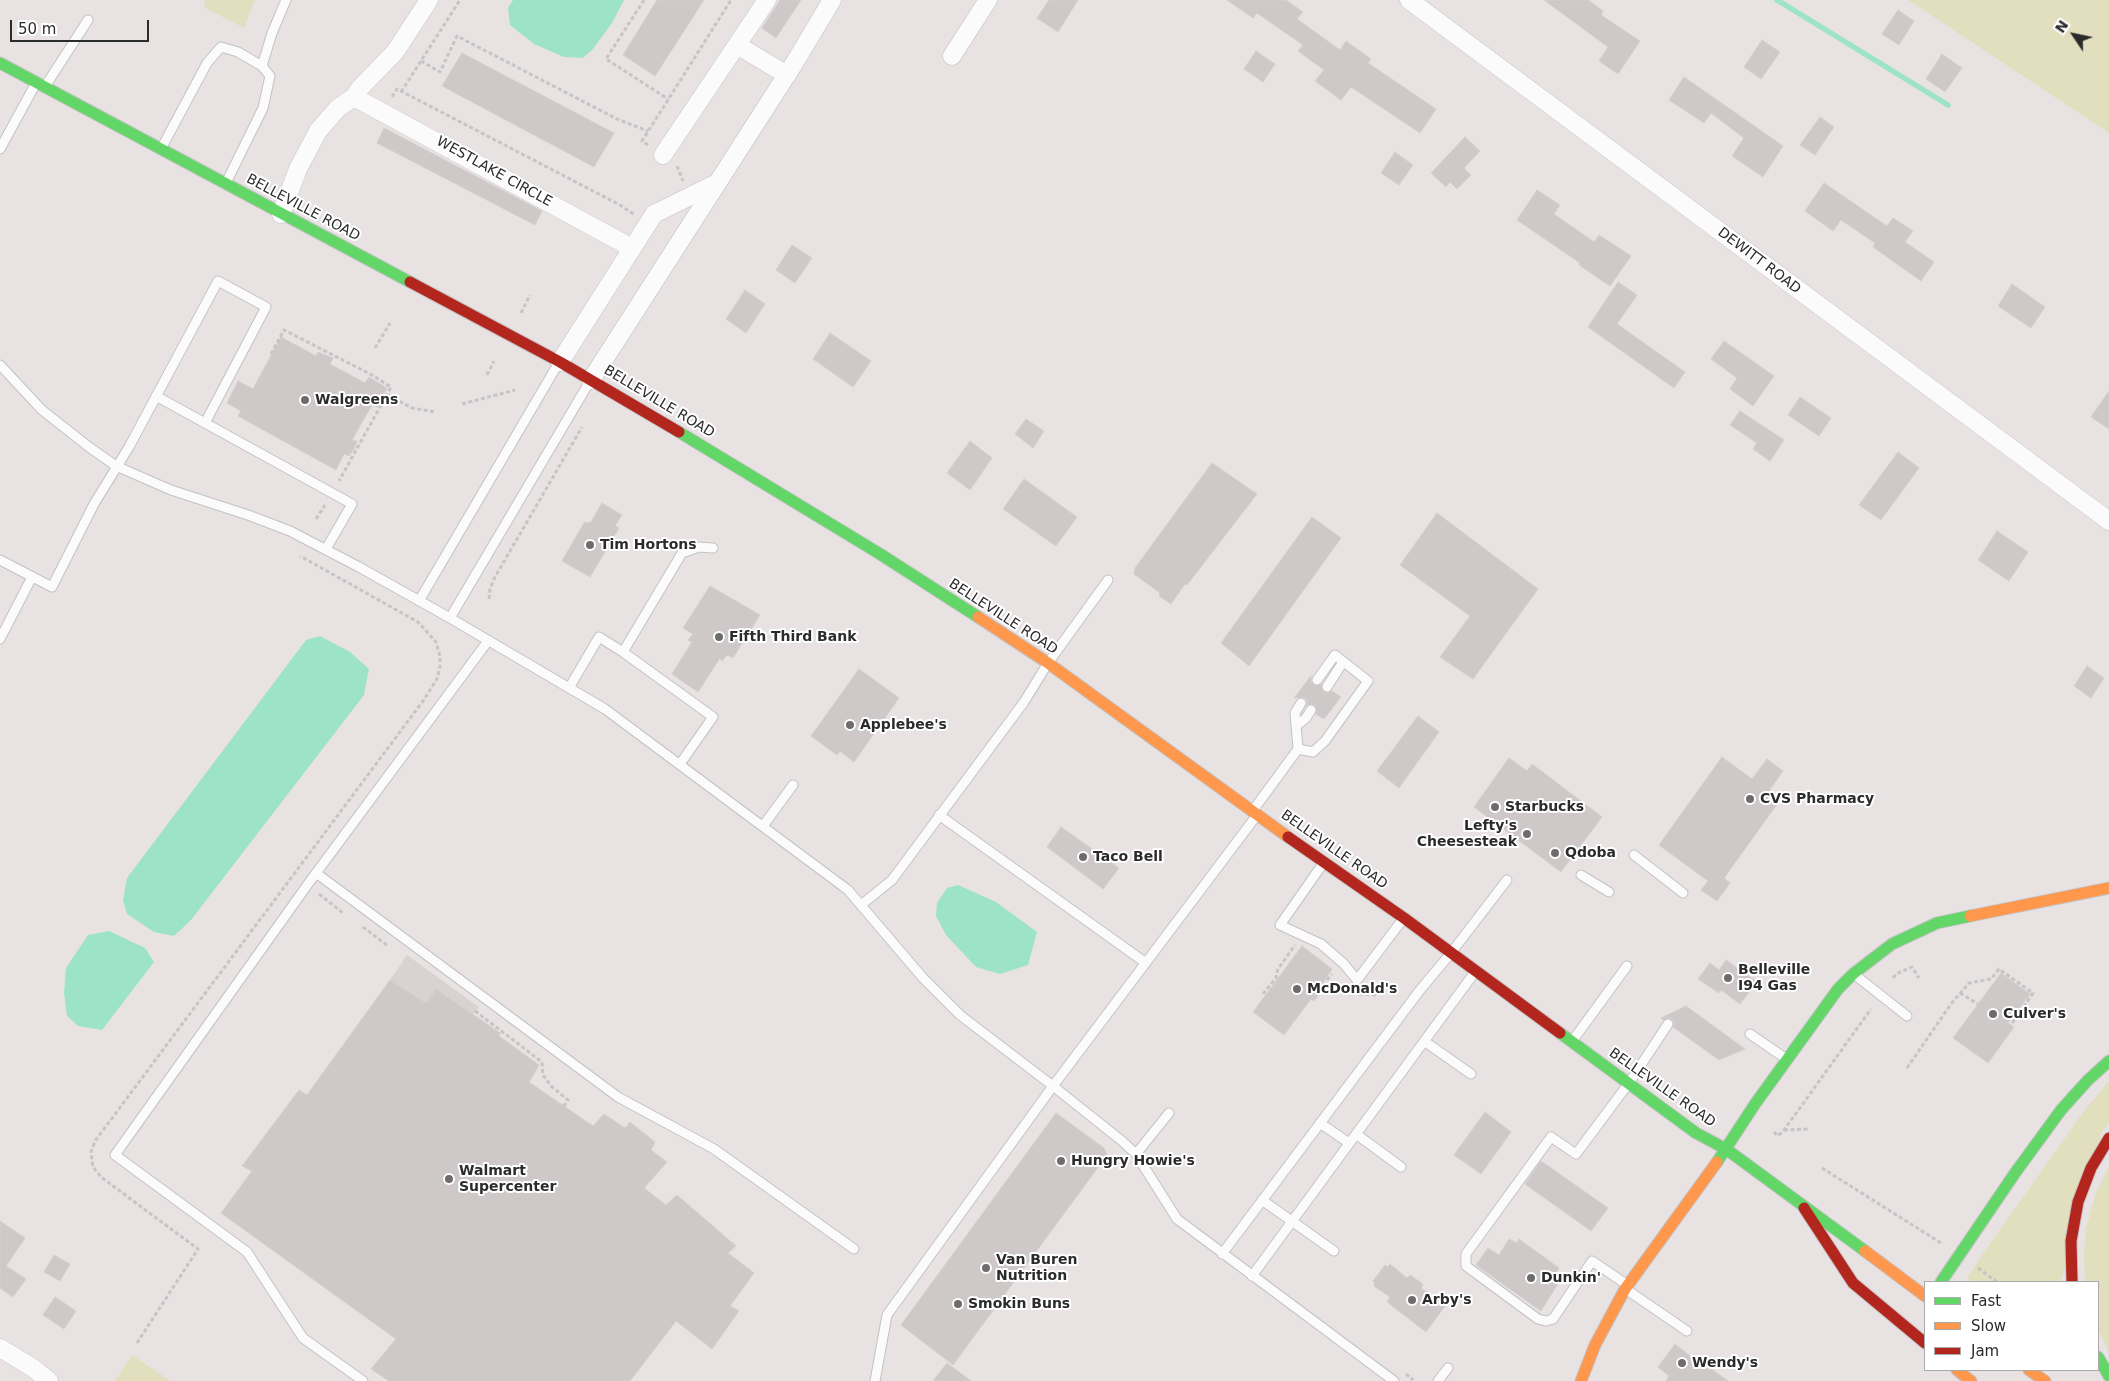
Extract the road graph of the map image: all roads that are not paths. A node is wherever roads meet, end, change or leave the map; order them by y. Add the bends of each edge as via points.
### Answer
1 (286, 0) edge
2 (429, 0) edge
3 (767, 0) edge
4 (832, 0) edge
5 (988, 0) edge
6 (1409, 0) edge
7 (88, 20) dead end
8 (737, 45) junction
9 (952, 56) dead end
10 (262, 66) junction
11 (2, 68) edge
12 (787, 75) junction
13 (41, 85) junction
14 (354, 97) junction
15 (0, 149) edge
16 (161, 150) junction
17 (663, 155) dead end
18 (226, 184) junction
19 (715, 184) junction
20 (281, 214) junction
21 (632, 248) junction
22 (560, 362) junction
23 (0, 365) edge
24 (590, 380) junction
25 (156, 396) junction
26 (205, 422) junction
27 (116, 466) junction
28 (2109, 521) edge
29 (713, 548) dead end
30 (326, 549) junction
31 (0, 560) edge
32 (32, 577) junction
33 (1108, 580) dead end
34 (419, 601) junction
35 (450, 618) junction
36 (0, 639) edge
37 (488, 641) junction
38 (623, 652) junction
39 (1343, 662) junction
40 (1048, 663) junction
41 (1318, 680) dead end
42 (1327, 687) dead end
43 (569, 688) junction
44 (1301, 703) dead end
45 (1311, 710) dead end
46 (1296, 726) junction
47 (1298, 749) junction
48 (680, 764) junction
49 (793, 785) dead end
50 (1255, 813) junction
51 (939, 815) junction
52 (763, 826) junction
53 (1634, 855) dead end
54 (1324, 863) junction
55 (316, 873) junction
56 (1581, 875) dead end
57 (1507, 880) dead end
58 (2109, 888) edge
59 (1609, 892) dead end
60 (1683, 893) dead end
61 (861, 906) junction
62 (1404, 918) junction
63 (1451, 953) junction
64 (1146, 963) junction
65 (1628, 966) dead end
66 (1476, 970) junction
67 (1853, 974) junction
68 (1907, 1016) dead end
69 (1668, 1024) dead end
70 (1750, 1034) dead end
71 (1424, 1041) junction
72 (1572, 1042) junction
73 (1787, 1060) junction
74 (2109, 1061) edge
75 (1471, 1074) dead end
76 (1629, 1083) junction
77 (1053, 1086) junction
78 (1169, 1113) dead end
79 (1320, 1123) junction
80 (1356, 1134) junction
81 (2109, 1138) edge
82 (1349, 1144) junction
83 (1726, 1149) junction
84 (1136, 1154) junction
85 (1402, 1167) dead end
86 (1262, 1200) junction
87 (1804, 1208) junction
88 (1292, 1221) junction
89 (854, 1249) dead end
90 (1334, 1251) dead end
91 (1222, 1254) junction
92 (1252, 1276) junction
93 (1941, 1281) edge
94 (2072, 1281) edge
95 (1627, 1287) junction
96 (1924, 1295) edge
97 (1687, 1331) dead end
98 (1924, 1342) edge
99 (0, 1348) edge
100 (2099, 1359) edge
101 (1448, 1368) dead end
102 (1959, 1371) edge
103 (2030, 1371) edge
104 (2109, 1376) edge
105 (49, 1381) edge
106 (363, 1381) edge
107 (875, 1381) edge
108 (1394, 1381) edge
109 (1438, 1381) edge
110 (1581, 1381) edge
111 (1971, 1381) edge
112 (2045, 1381) edge

1 - 10 lane
2 - 14 street via 396,52
3 - 8 street
4 - 12 street
5 - 9 street
6 - 28 street, DEWITT ROAD
7 - 13 lane
8 - 12 street
8 - 17 street
10 - 16 lane via 238,52 221,47 206,62
10 - 18 lane via 270,76 262,108
11 - 13 main road, BELLEVILLE ROAD
12 - 19 street
13 - 15 lane
13 - 16 main road, BELLEVILLE ROAD
14 - 20 street via 338,108 318,131 298,169
14 - 21 street, WESTLAKE CIRCLE
16 - 18 main road, BELLEVILLE ROAD
18 - 20 main road, BELLEVILLE ROAD
19 - 21 street via 654,214
19 - 24 street
20 - 22 main road, BELLEVILLE ROAD
21 - 22 street
22 - 24 main road, BELLEVILLE ROAD
22 - 34 lane
23 - 27 lane via 42,410
24 - 35 lane
24 - 40 main road, BELLEVILLE ROAD via 880,554
25 - 26 lane
25 - 26 lane via 218,281 266,307
25 - 27 lane
26 - 30 lane via 352,504
27 - 30 lane via 171,490 267,522
27 - 32 lane via 52,587
29 - 38 lane via 699,547 682,553
30 - 34 lane
31 - 32 lane
32 - 36 lane
33 - 40 lane
34 - 35 lane
35 - 37 lane
37 - 43 lane
37 - 55 lane
38 - 43 lane via 599,637
38 - 48 lane via 714,717
39 - 41 lane via 1335,655
39 - 42 lane
39 - 47 lane via 1368,681 1325,741 1312,752
40 - 50 main road, BELLEVILLE ROAD
40 - 51 lane via 1024,702
43 - 48 lane via 605,709
44 - 46 lane via 1295,713
45 - 46 lane
46 - 47 lane
47 - 50 lane
48 - 52 lane
49 - 52 lane
50 - 54 main road, BELLEVILLE ROAD
50 - 64 lane
51 - 61 lane via 892,880
51 - 64 lane
52 - 61 lane via 848,890
53 - 60 lane
54 - 62 main road, BELLEVILLE ROAD
54 - 62 lane via 1280,925 1321,944 1357,980
55 - 89 lane via 618,1097 714,1149
55 - 106 lane via 114,1155 247,1252 303,1338
56 - 59 lane
57 - 63 lane
58 - 67 main road via 1938,923 1892,944
61 - 77 lane via 923,978 960,1015
62 - 63 main road, BELLEVILLE ROAD
63 - 66 main road, BELLEVILLE ROAD
63 - 79 lane
64 - 77 lane
65 - 72 lane
66 - 71 lane
66 - 72 main road, BELLEVILLE ROAD
67 - 68 lane
67 - 73 main road via 1838,989
69 - 76 lane
70 - 73 lane
71 - 75 lane
71 - 80 lane
72 - 76 main road, BELLEVILLE ROAD
73 - 83 main road
74 - 93 main road via 2061,1110
76 - 83 main road, BELLEVILLE ROAD via 1696,1134
76 - 95 lane via 1576,1154 1550,1137 1466,1254 1466,1266 1538,1319 1546,1321 1553,1319 1592,1261
77 - 84 lane
77 - 107 lane via 887,1315
78 - 84 lane
79 - 82 lane
79 - 86 lane
80 - 82 lane
80 - 85 lane
81 - 94 main road via 2091,1168 2078,1202 2071,1241
82 - 88 lane
83 - 87 main road, BELLEVILLE ROAD
83 - 95 main road
84 - 91 lane via 1177,1219
86 - 88 lane
86 - 91 lane
87 - 96 main road, BELLEVILLE ROAD
87 - 98 main road via 1853,1283
88 - 90 lane
88 - 92 lane
91 - 92 lane
92 - 108 lane
95 - 97 lane
95 - 110 main road via 1595,1345
99 - 105 street
100 - 104 main road
101 - 109 lane
102 - 111 main road
103 - 112 main road

